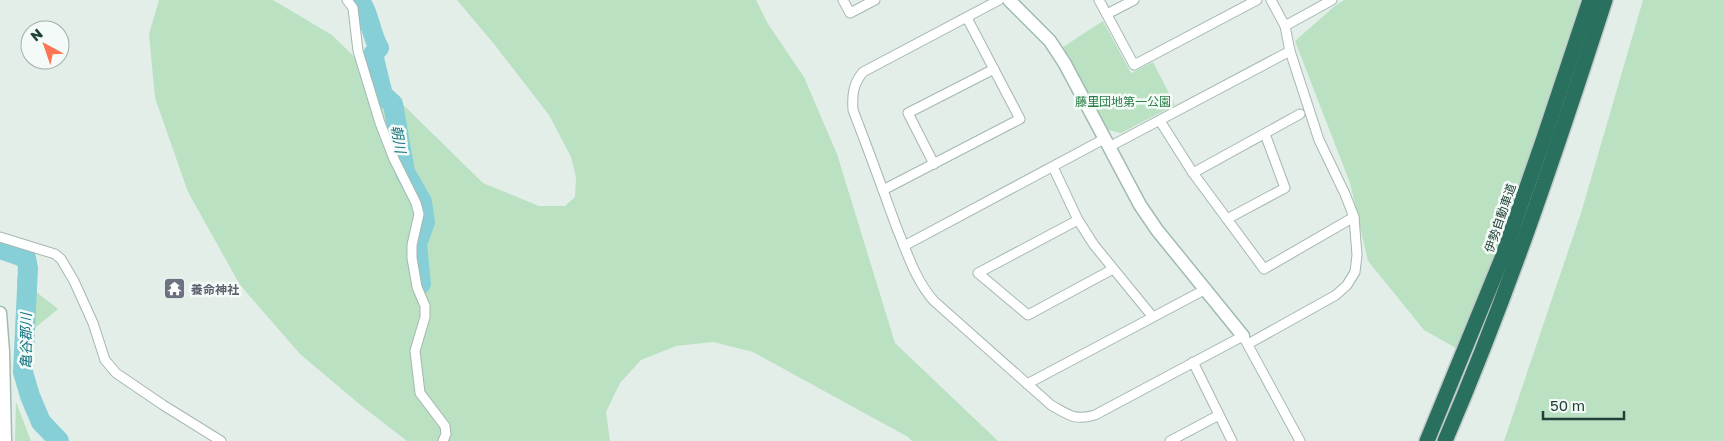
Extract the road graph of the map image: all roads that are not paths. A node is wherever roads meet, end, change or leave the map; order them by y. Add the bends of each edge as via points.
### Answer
1 (347, 0) edge
2 (843, 0) edge
3 (875, 0) edge
4 (1008, 0) edge
5 (1099, 0) edge
6 (1134, 0) edge
7 (1257, 0) edge
8 (1271, 0) edge
9 (1332, 0) edge
10 (1590, 0) edge
11 (1605, 0) edge
12 (1107, 14) junction
13 (966, 18) junction
14 (1285, 26) junction
15 (1290, 50) junction
16 (994, 68) junction
17 (1300, 114) dead end
18 (1160, 121) junction
19 (1265, 134) junction
20 (1107, 143) junction
21 (934, 164) junction
22 (1053, 167) junction
23 (1193, 173) junction
24 (883, 190) junction
25 (1354, 217) junction
26 (1226, 219) junction
27 (1078, 220) junction
28 (0, 237) edge
29 (904, 246) junction
30 (1113, 269) junction
31 (1206, 289) junction
32 (0, 312) edge
33 (1152, 316) junction
34 (1246, 340) junction
35 (1193, 362) junction
36 (1027, 384) junction
37 (1219, 415) junction
38 (5, 441) edge
39 (221, 441) edge
40 (443, 441) edge
41 (1170, 441) edge
42 (1232, 441) edge
43 (1300, 441) edge
44 (1427, 441) edge
45 (1445, 441) edge

1 - 40 street via 353,8 358,51 380,123 419,214 412,258 416,286 425,306 416,351 420,393 444,426 446,434
2 - 3 street via 850,13
4 - 13 street
4 - 20 street via 1050,41
5 - 12 street
6 - 12 street
7 - 12 street via 1134,65
8 - 14 street
9 - 14 street
10 - 44 highway, 伊勢自動車道 via 1502,258
11 - 45 highway via 1517,264
13 - 16 street
13 - 24 street via 863,72 857,80 853,110
14 - 15 street
15 - 18 street
15 - 25 street via 1319,140
16 - 21 street via 908,114
16 - 21 street via 1020,119
17 - 19 street
18 - 20 street
18 - 23 street
19 - 23 street
19 - 26 street via 1285,188
20 - 22 street
20 - 31 street via 1144,211
21 - 24 street
22 - 27 street
22 - 29 street
23 - 26 street
24 - 29 street
25 - 26 street via 1264,269
25 - 34 street via 1357,254 1355,272 1347,285 1324,303
27 - 30 street
27 - 30 street via 978,273 1028,315
28 - 39 street via 55,254 61,259 93,324 105,360 116,373
29 - 36 street via 925,292
30 - 33 street
31 - 33 street
31 - 34 street
32 - 38 street
33 - 36 street
34 - 35 street
34 - 43 street
35 - 36 street via 1082,419 1051,405
35 - 37 street
37 - 41 street
37 - 42 street

